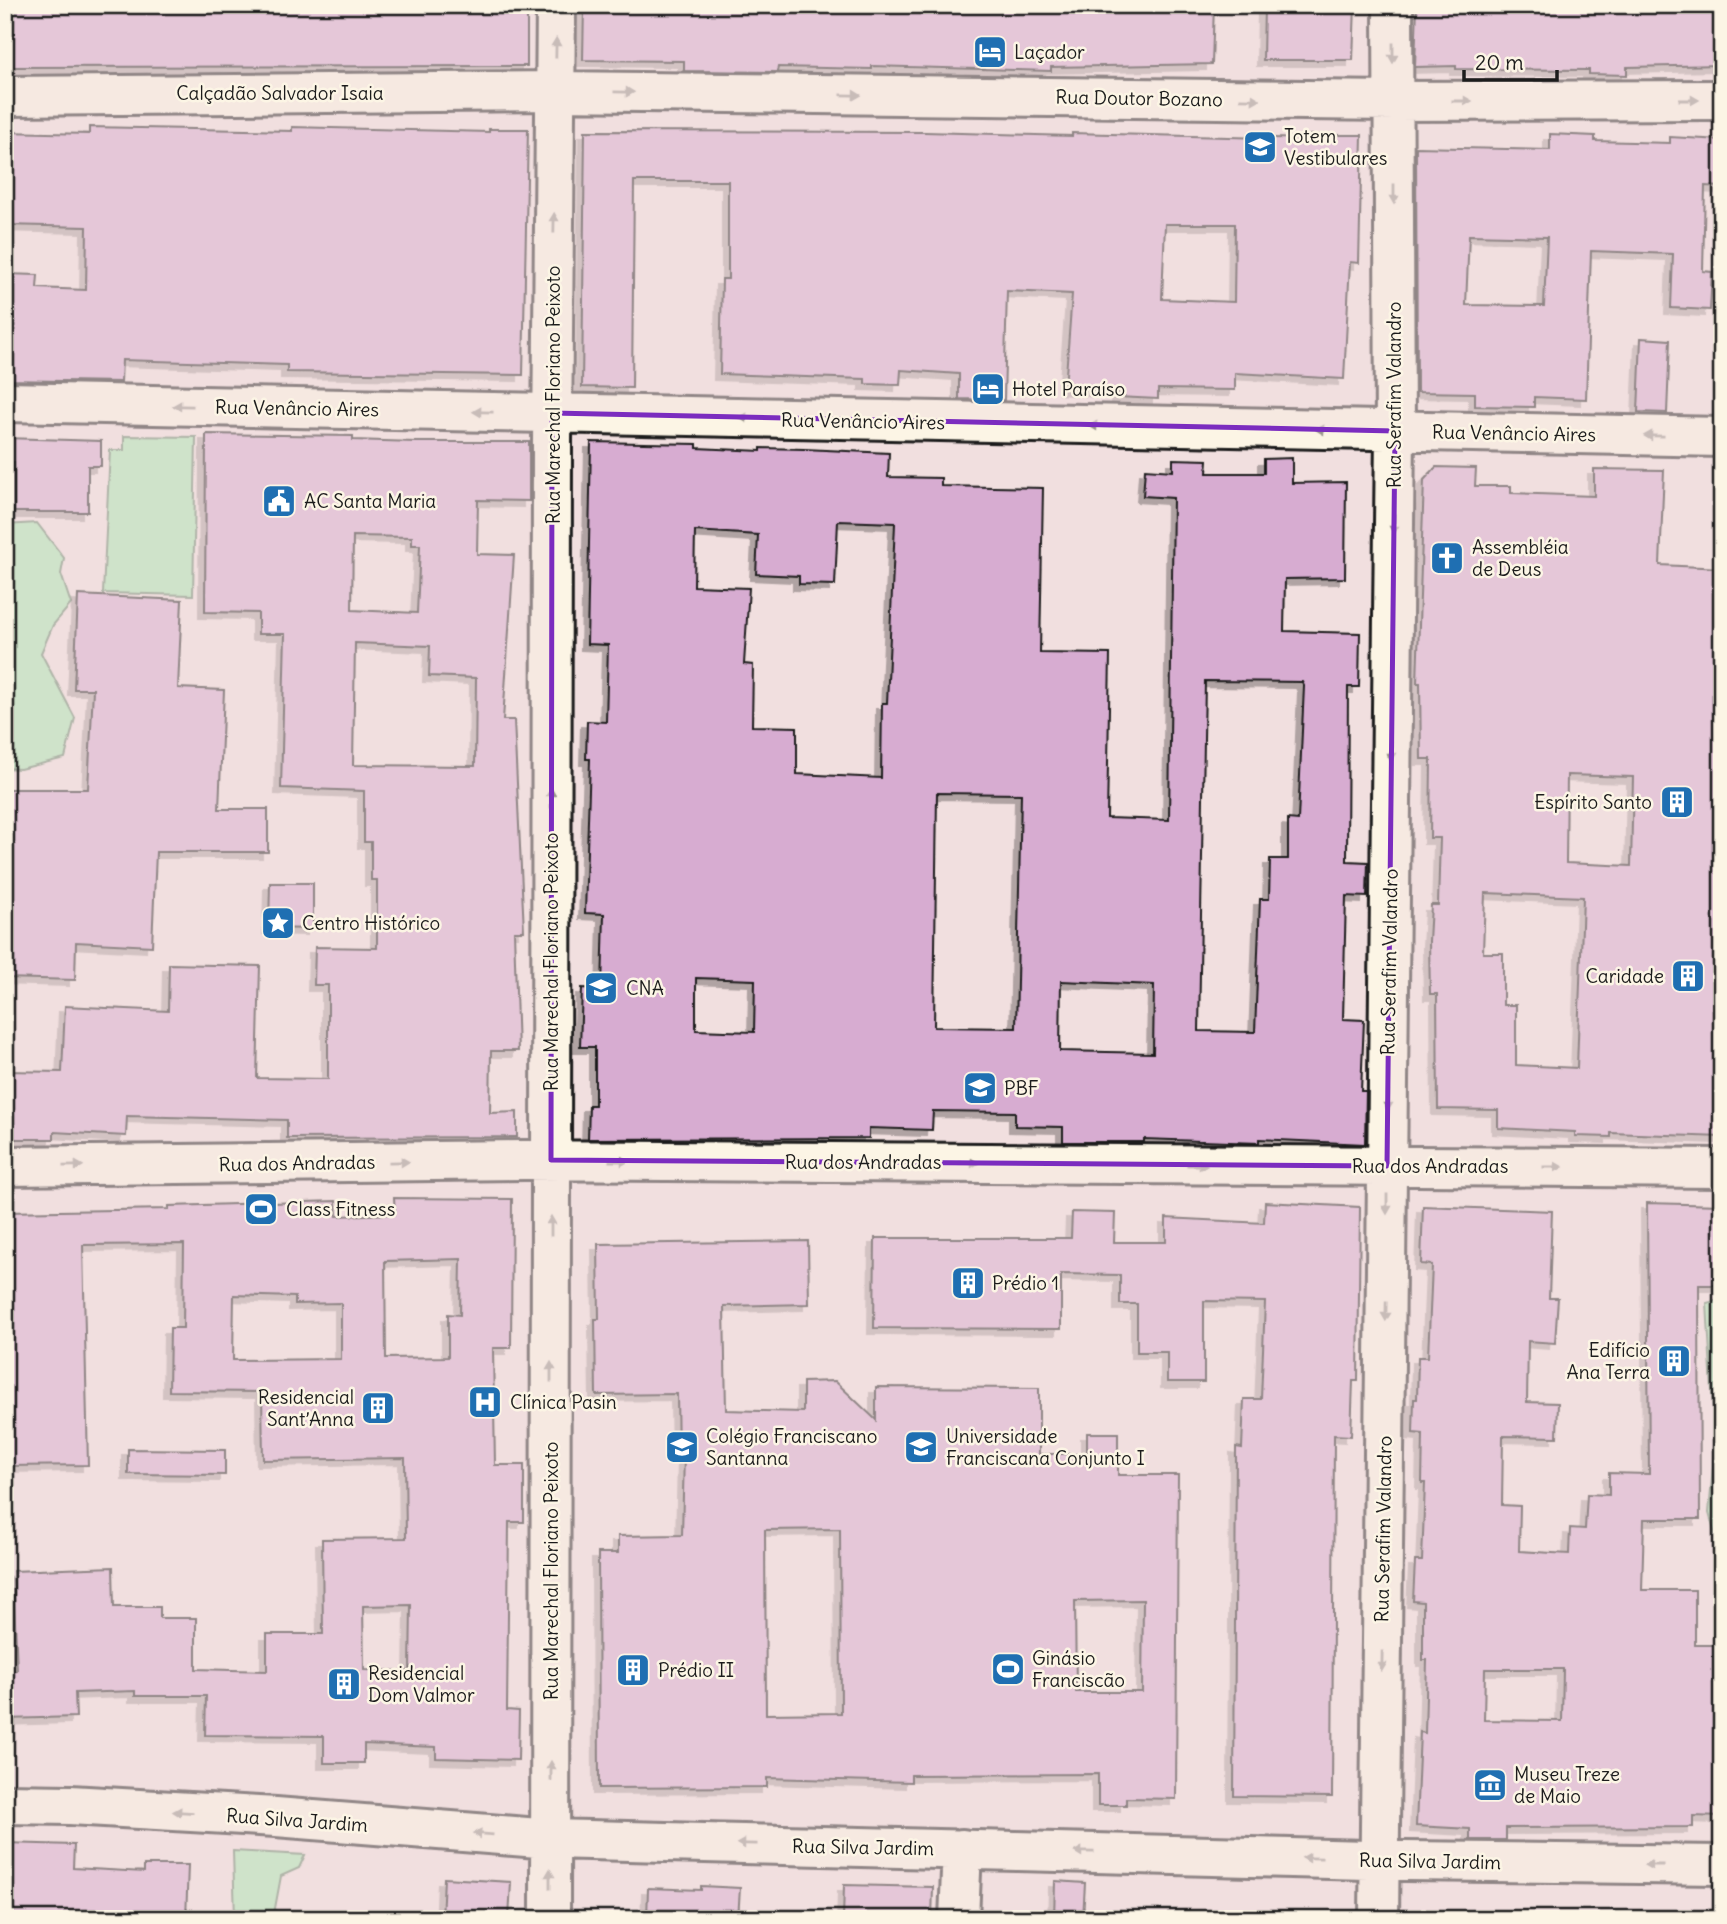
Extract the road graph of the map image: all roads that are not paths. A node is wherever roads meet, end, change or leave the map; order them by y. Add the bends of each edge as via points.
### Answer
1 (556, 5) edge
2 (1393, 5) edge
3 (555, 91) junction
4 (5, 96) edge
5 (1722, 100) edge
6 (1394, 101) junction
7 (5, 402) edge
8 (552, 413) junction
9 (1395, 431) junction
10 (1722, 437) edge
11 (551, 1160) junction
12 (5, 1166) edge
13 (1387, 1166) junction
14 (1722, 1168) edge
15 (5, 1804) edge
16 (551, 1839) junction
17 (962, 1849) junction
18 (1380, 1860) junction
19 (1722, 1865) edge
20 (550, 1919) edge
21 (960, 1919) edge
22 (1379, 1919) edge

3 -> 1 street, Rua Marechal Floriano Peixoto
2 -> 6 street, Rua Serafim Valandro
3 - 4 street, Calçadão Salvador Isaia
3 -> 6 street, Rua Doutor Bozano
8 -> 3 street, Rua Marechal Floriano Peixoto
6 -> 5 street, Rua Doutor Bozano
6 -> 9 street, Rua Serafim Valandro
8 -> 7 street, Rua Venâncio Aires
9 -> 8 street, Rua Venâncio Aires
11 -> 8 street, Rua Marechal Floriano Peixoto
10 -> 9 street, Rua Venâncio Aires
9 -> 13 street, Rua Serafim Valandro
12 -> 11 street, Rua dos Andradas
11 -> 13 street, Rua dos Andradas
16 -> 11 street, Rua Marechal Floriano Peixoto
13 -> 14 street, Rua dos Andradas
13 -> 18 street, Rua Serafim Valandro
16 -> 15 street, Rua Silva Jardim via 276,1817
17 -> 16 street, Rua Silva Jardim
20 -> 16 street, Rua Marechal Floriano Peixoto
18 -> 17 street, Rua Silva Jardim
17 - 21 street
19 -> 18 street, Rua Silva Jardim
18 - 22 street, Rua Serafim Valandro

